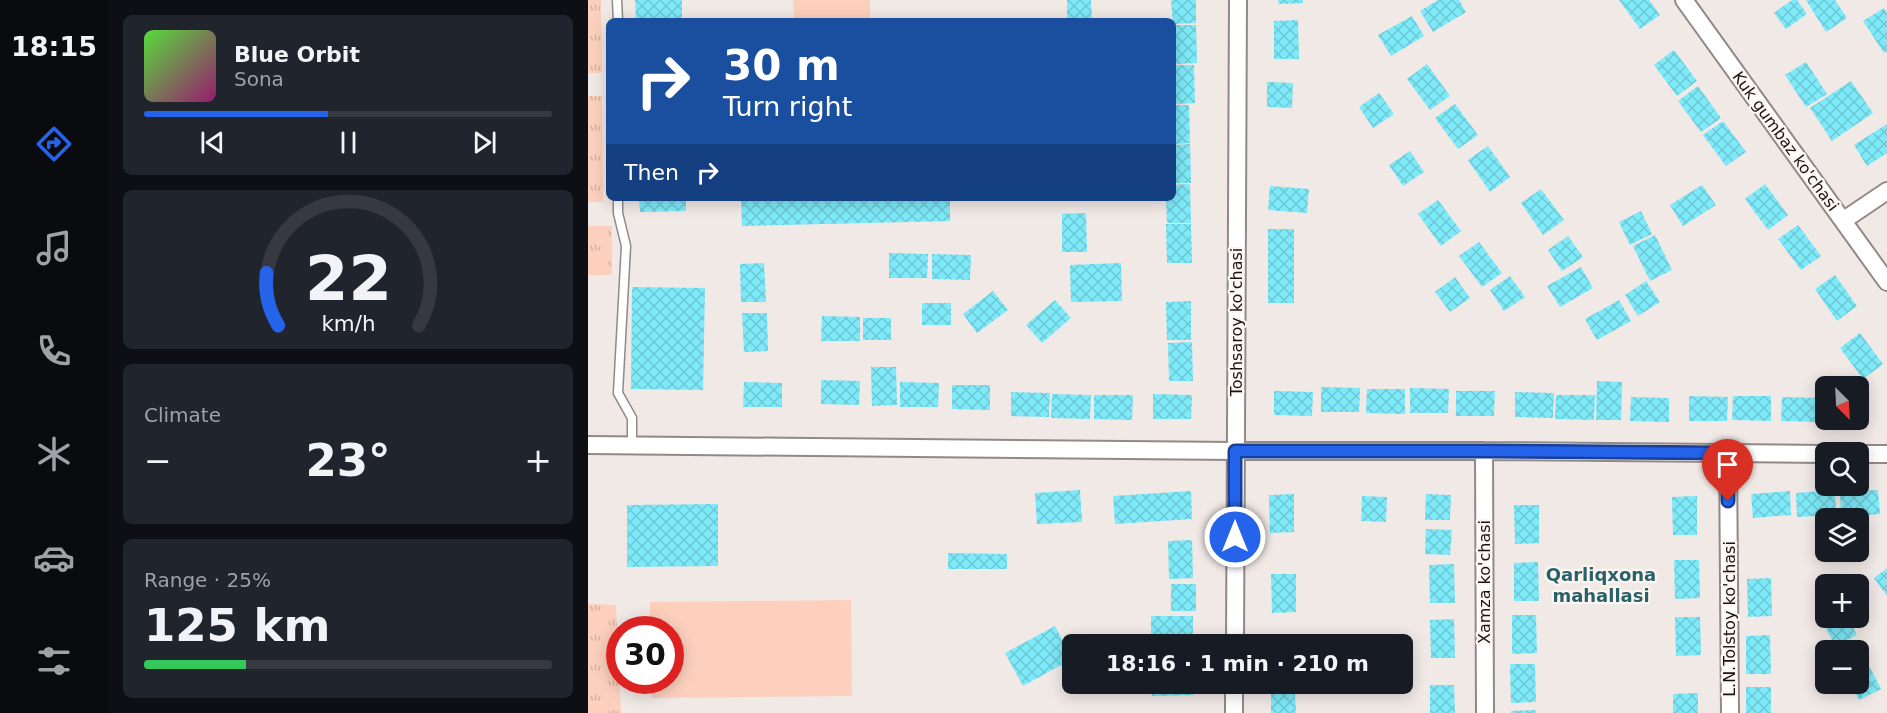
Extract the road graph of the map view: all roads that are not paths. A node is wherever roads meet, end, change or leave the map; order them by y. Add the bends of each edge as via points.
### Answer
1 (617, 0) edge
2 (1238, 0) edge
3 (1684, 0) edge
4 (618, 18) edge
5 (1887, 191) edge
6 (618, 201) edge
7 (1844, 220) junction
8 (1887, 282) edge
9 (588, 445) edge
10 (632, 446) junction
11 (1235, 451) junction
12 (1484, 451) junction
13 (1728, 453) junction
14 (1815, 454) edge
15 (1869, 454) edge
16 (1887, 454) edge
17 (1234, 634) edge
18 (1234, 694) edge
19 (1234, 713) edge
20 (1485, 713) edge
21 (1730, 713) edge

1 - 4 lane
2 - 11 street, Toshsaroy ko'chasi
3 - 7 street, Kuk gumbaz ko'chasi
5 - 7 street
6 - 10 lane via 626,246 618,393 632,418
7 - 8 street, Kuk gumbaz ko'chasi
9 - 10 street
10 - 11 street
11 - 12 street
11 - 17 street, Toshsaroy ko'chasi
12 - 13 street
12 - 20 street, Xamza ko'chasi
13 - 14 street
13 - 21 street, L.N.Tolstoy ko'chasi
15 - 16 street
18 - 19 street

